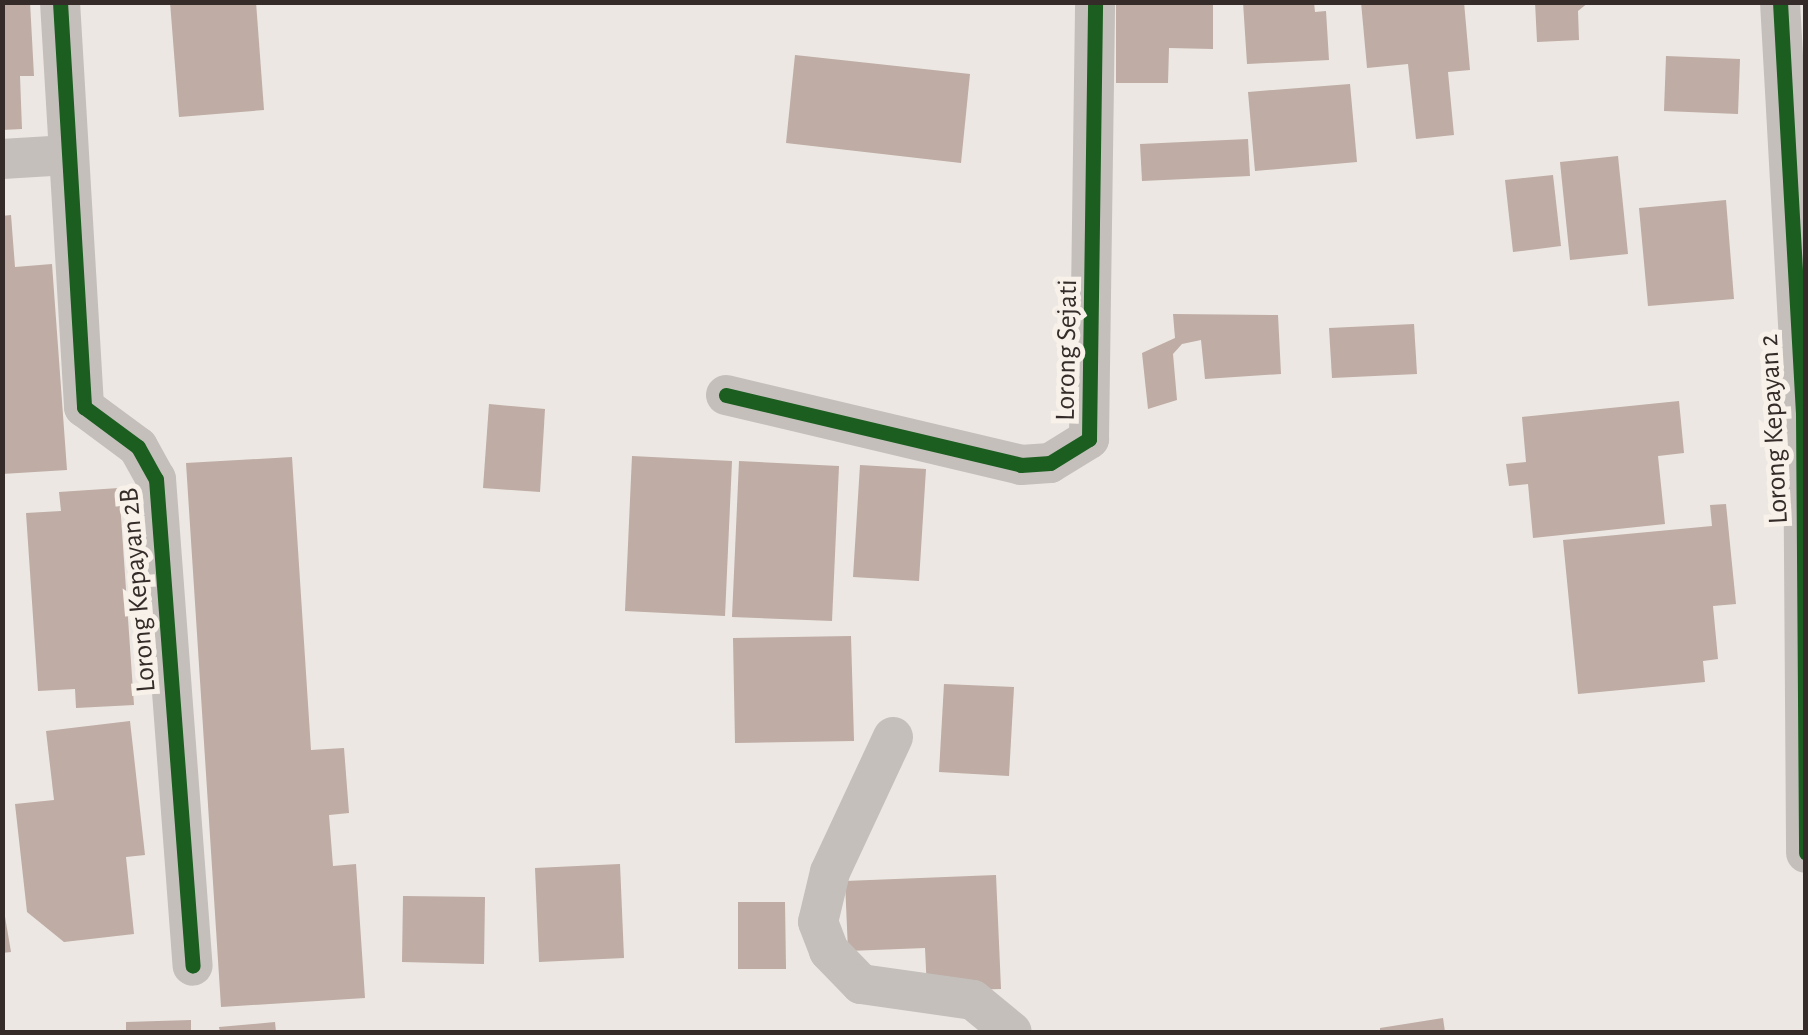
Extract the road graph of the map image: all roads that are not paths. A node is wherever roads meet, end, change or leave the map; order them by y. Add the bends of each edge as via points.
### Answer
1 (60, 2) edge
2 (1095, 2) edge
3 (1788, 6) edge
4 (68, 156) junction
5 (2, 159) edge
6 (726, 395) dead end
7 (893, 737) dead end
8 (1806, 853) edge
9 (193, 966) dead end
10 (1012, 1032) edge

1 - 4 street, Lorong Kepayan 2B
2 - 6 street, Lorong Sejati via 1089,439 1050,463 1020,465
3 - 8 street, Lorong Kepayan 2 via 1803,412
4 - 5 street
4 - 9 street, Lorong Kepayan 2B via 84,407 138,448 157,490
7 - 10 street via 830,872 818,922 829,950 846,978 973,1000

